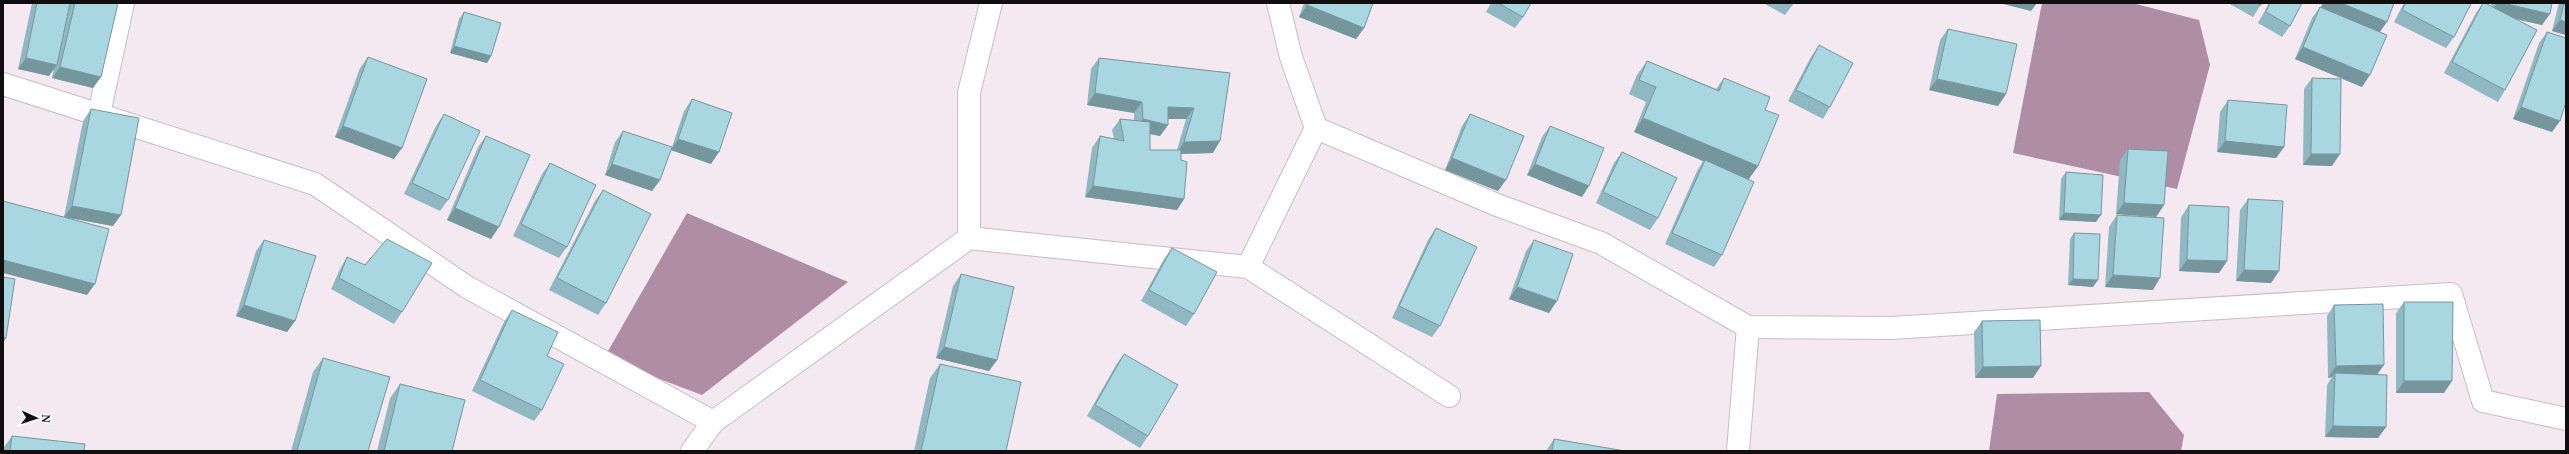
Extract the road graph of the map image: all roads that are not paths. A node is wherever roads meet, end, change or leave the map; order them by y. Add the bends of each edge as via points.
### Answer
1 (123, 3) edge
2 (991, 3) edge
3 (1278, 3) edge
4 (3, 84) edge
5 (98, 114) junction
6 (1316, 128) junction
7 (969, 238) junction
8 (1248, 268) junction
9 (1748, 327) junction
10 (1449, 396) dead end
11 (2566, 419) edge
12 (713, 422) junction
13 (692, 451) edge
14 (1738, 451) edge

1 - 5 street
2 - 7 street via 968,93
3 - 6 street via 1291,57
4 - 5 street
5 - 12 street via 315,184 467,287
6 - 8 street
6 - 9 street via 1497,205 1601,243
7 - 8 street
7 - 12 street
8 - 10 street
9 - 11 street via 1891,328 2451,294 2483,401
9 - 14 street
12 - 13 street

